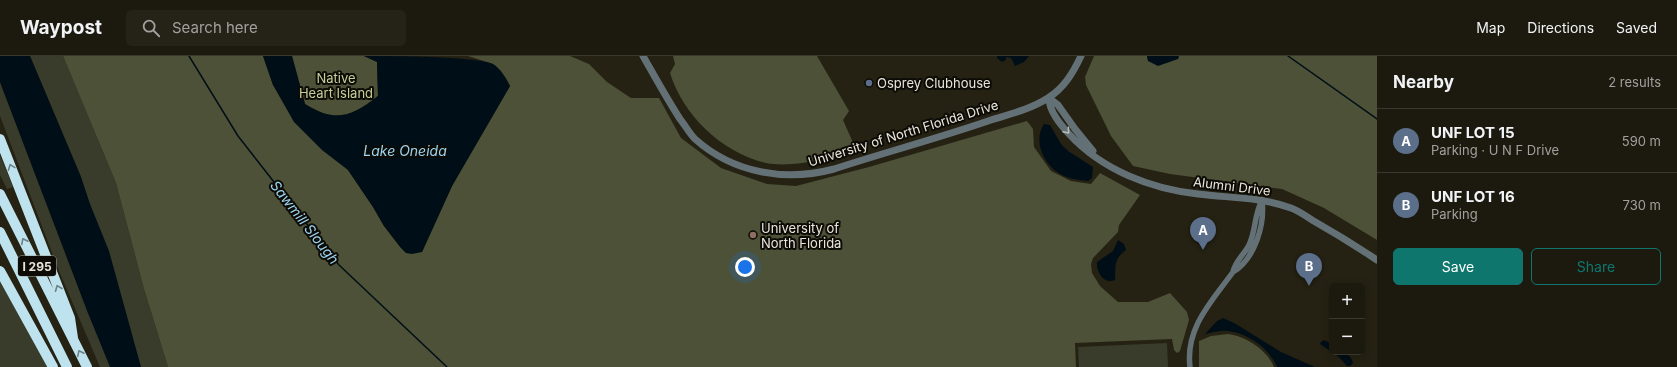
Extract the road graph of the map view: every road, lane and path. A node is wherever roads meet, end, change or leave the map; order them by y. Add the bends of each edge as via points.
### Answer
1 (643, 56) edge
2 (1081, 56) edge
3 (1049, 98) junction
4 (0, 139) edge
5 (0, 194) edge
6 (1262, 200) junction
7 (0, 232) edge
8 (0, 243) edge
9 (1377, 260) edge
10 (0, 271) edge
11 (73, 338) junction
12 (53, 367) edge
13 (60, 367) edge
14 (67, 367) edge
15 (87, 367) edge
16 (1190, 367) edge

1 - 3 street, University of North Florida Drive via 670,104 694,138 717,156 769,174 799,176 828,171 972,126
2 - 3 street, University of North Florida Drive via 1063,86
3 - 6 street, Alumni Drive via 1058,105 1101,160 1143,182 1170,191
11 -> 4 highway via 70,318
11 -> 5 highway, I 295
6 - 9 street, Alumni Drive via 1292,209
6 - 16 street via 1257,209 1248,247 1196,325 1191,343
7 - 14 highway, I 295
8 - 13 highway, I 295
10 - 12 highway
15 -> 11 highway, I 295

